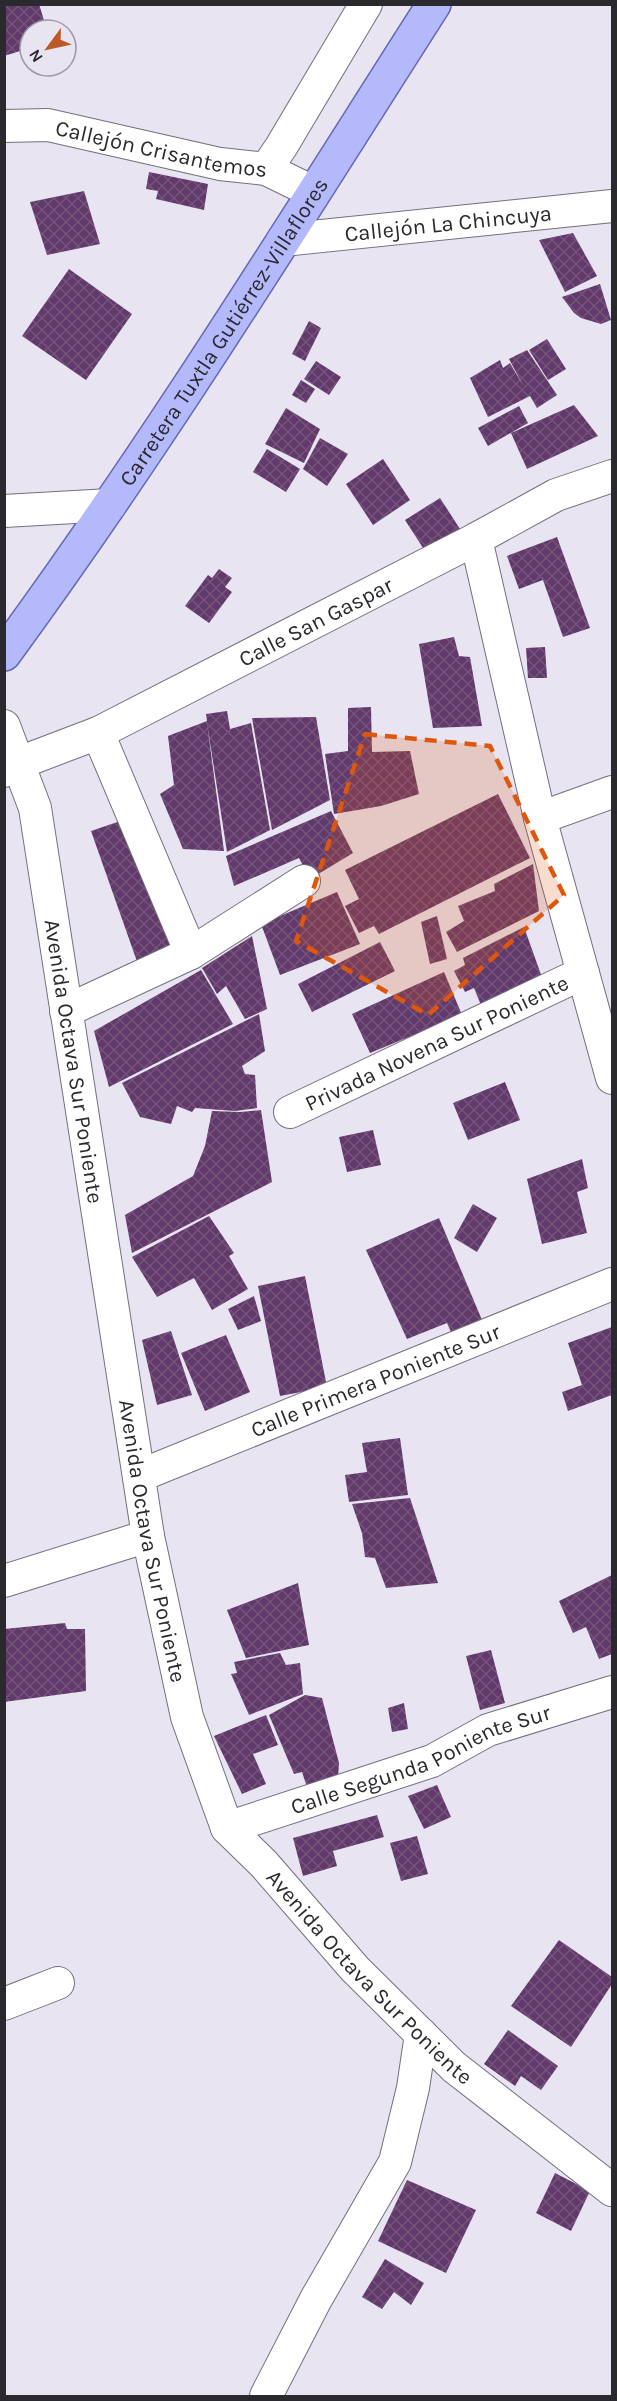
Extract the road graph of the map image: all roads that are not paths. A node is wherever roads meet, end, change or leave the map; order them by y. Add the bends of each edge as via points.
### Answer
1 (366, 4) edge
2 (434, 4) edge
3 (4, 126) edge
4 (266, 169) junction
5 (313, 192) junction
6 (612, 206) edge
7 (283, 240) junction
8 (612, 476) edge
9 (110, 506) junction
10 (4, 511) edge
11 (476, 539) junction
12 (4, 654) edge
13 (4, 726) edge
14 (98, 733) junction
15 (12, 767) edge
16 (612, 792) edge
17 (540, 818) junction
18 (304, 880) dead end
19 (191, 953) junction
20 (583, 973) junction
21 (66, 1011) junction
22 (612, 1078) edge
23 (290, 1112) dead end
24 (612, 1284) edge
25 (139, 1476) junction
26 (148, 1536) junction
27 (4, 1581) edge
28 (612, 1692) edge
29 (227, 1828) junction
30 (58, 1983) dead end
31 (4, 2004) edge
32 (421, 2034) junction
33 (612, 2190) edge
34 (266, 2397) edge

1 - 4 street
2 - 5 main road, Carretera Tuxtla Gutiérrez-Villaflores
3 - 4 street, Callejón Crisantemos via 48,125 220,164
4 - 5 street, Callejón Crisantemos
5 - 7 main road, Carretera Tuxtla Gutiérrez-Villaflores
6 - 7 street, Callejón La Chincuya
7 - 9 main road, Carretera Tuxtla Gutiérrez-Villaflores
8 - 11 street, Calle San Gaspar via 556,495
9 - 10 street
9 - 12 main road, Carretera Tuxtla Gutiérrez-Villaflores
11 - 14 street, Calle San Gaspar
11 - 17 street
13 - 15 street, Avenida Octava Sur Poniente
14 - 15 street, Calle San Gaspar
14 - 19 street
15 - 21 street, Avenida Octava Sur Poniente via 35,808
16 - 17 street
17 - 20 street
18 - 19 street
19 - 21 street
20 - 22 street
20 - 23 street, Privada Novena Sur Poniente
21 - 25 street, Avenida Octava Sur Poniente
24 - 25 street, Calle Primera Poniente Sur
25 - 26 street, Avenida Octava Sur Poniente
26 - 27 street
26 - 29 street, Avenida Octava Sur Poniente via 187,1717
28 - 29 street, Calle Segunda Poniente Sur via 488,1730 432,1761
29 - 32 street, Avenida Octava Sur Poniente
30 - 31 street
32 - 33 street, Avenida Octava Sur Poniente via 454,2067
32 - 34 street via 395,2162 316,2299

